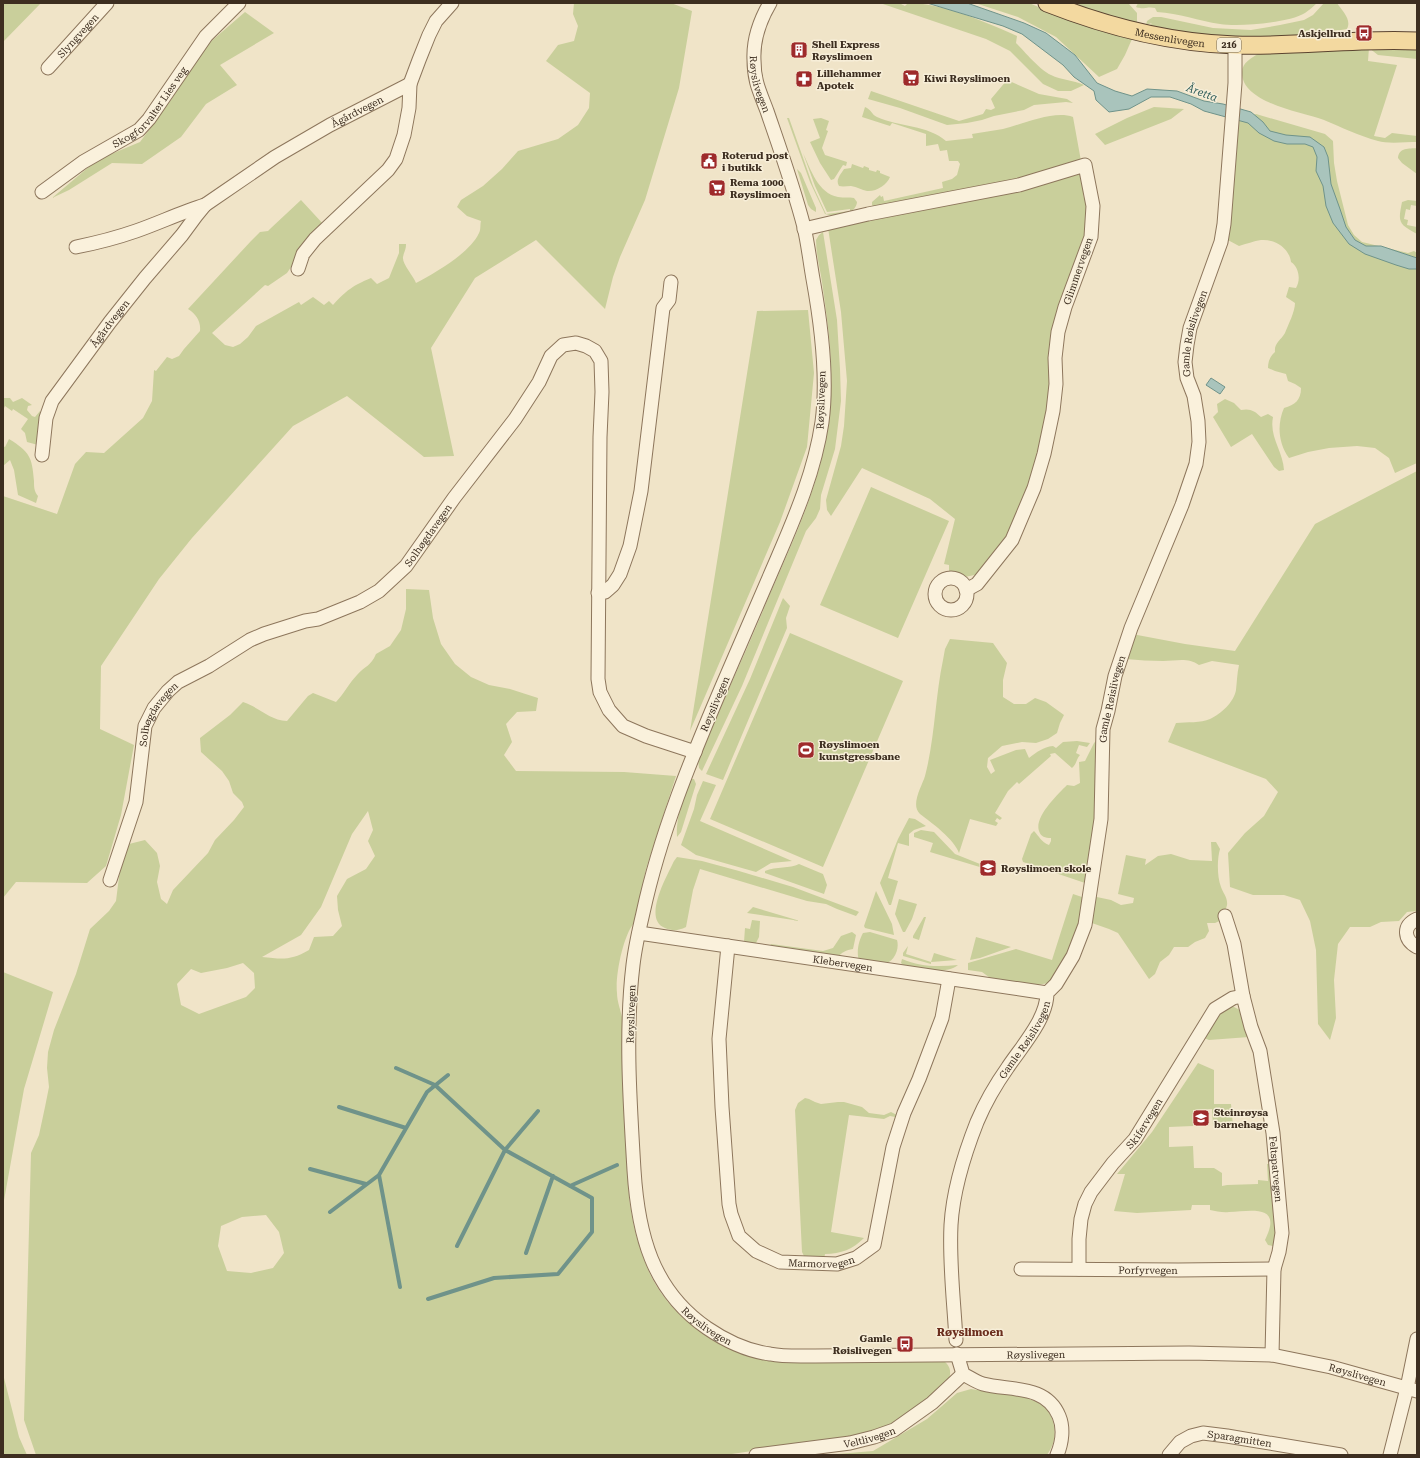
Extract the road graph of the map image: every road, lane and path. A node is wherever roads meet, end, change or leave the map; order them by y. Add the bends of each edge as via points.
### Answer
1 (107, 3) edge
2 (239, 3) edge
3 (452, 3) edge
4 (770, 3) edge
5 (1047, 3) edge
6 (1417, 41) edge
7 (1235, 45) junction
8 (48, 68) dead end
9 (410, 84) junction
10 (42, 192) dead end
11 (205, 205) junction
12 (804, 229) junction
13 (76, 247) dead end
14 (298, 269) dead end
15 (671, 282) dead end
16 (42, 455) dead end
17 (966, 590) dead end
18 (598, 593) junction
19 (695, 752) junction
20 (110, 880) dead end
21 (1225, 916) dead end
22 (1417, 919) edge
23 (639, 933) junction
24 (728, 946) junction
25 (1417, 947) edge
26 (949, 979) junction
27 (1047, 993) junction
28 (1243, 996) junction
29 (1021, 1269) dead end
30 (1079, 1269) junction
31 (1274, 1269) junction
32 (1417, 1338) edge
33 (956, 1340) dead end
34 (956, 1354) junction
35 (1272, 1355) junction
36 (963, 1374) junction
37 (1412, 1390) edge
38 (756, 1455) edge
39 (1057, 1455) edge
40 (1169, 1455) edge
41 (1341, 1455) edge
42 (1390, 1455) edge

1 - 8 street, Slyngvegen
2 - 10 street, Skogforvalter Lies veg via 206,36 149,119 138,130 83,162
3 - 9 street via 429,35
4 - 12 street, Røyslivegen via 762,17 753,57 756,85 789,177
5 - 7 main road, Messenlivegen / 216 via 1093,20 1153,36
6 - 7 main road, Messenlivegen / 216 via 1364,40
7 - 27 street, Gamle Røislivegen via 1235,82 1224,224 1221,242 1186,345 1187,378 1194,396 1198,421 1196,464 1182,505 1131,628 1115,676 1103,729 1101,819 1085,925 1073,956 1056,984
9 - 11 street, Ågårdvegen via 275,157
9 - 14 street via 404,135 396,159 388,170 315,239 303,254
11 - 13 street, Ågårdvegen via 136,231
11 - 16 street, Ågårdvegen via 110,322 52,401 46,418
12 - 17 street, Glimmervegen via 1019,185 1085,165 1093,206 1091,237 1058,332 1056,384 1044,454 1034,488 1012,540 977,584
12 - 19 street, Røyslivegen via 822,342 823,414 819,443 789,531
15 - 18 street via 669,300 663,308 641,491 630,546 620,574 613,585 605,592
18 - 19 street, Solhøgdavegen via 598,679 600,692 609,710 623,726
18 - 20 street, Solhøgdavegen via 601,361 595,351 586,346 576,343 563,344 551,356 539,382 515,419 406,566 379,591 360,602 318,619 250,640 178,682 168,691 154,708 145,726 136,802
19 - 23 street, Røyslivegen via 662,844
21 - 28 street, Feltspatvegen via 1234,944
22 - 25 street via 1410,923 1406,936 1410,943
23 - 24 street, Klebervegen
23 - 34 street, Røyslivegen via 633,964 630,1030 635,1186 644,1241 655,1268 669,1292 698,1322 720,1337 769,1354
24 - 26 street, Klebervegen
24 - 26 street, Marmorvegen via 719,1039 729,1204 739,1236 756,1251 780,1262 837,1264 856,1258 874,1245 893,1146 942,1018
26 - 27 street, Klebervegen
27 - 33 street, Gamle Røislivegen via 1043,1015 997,1083 978,1121 958,1178 951,1224 950,1264
28 - 30 street, Skifervegen via 1233,998 1215,1009 1135,1139 1091,1192 1082,1219
28 - 31 street, Feltspatvegen via 1260,1051 1273,1133 1282,1233
29 - 30 street, Porfyrvegen
30 - 31 street, Porfyrvegen
31 - 35 street, Feltspatvegen
32 - 37 street
34 - 35 street, Røyslivegen
34 - 36 street
35 - 37 street, Røyslivegen via 1331,1367
36 - 38 street, Veltlivegen via 932,1403 894,1430 850,1443
36 - 39 street via 982,1384 1015,1388 1046,1398 1057,1410 1061,1421 1061,1444
37 - 42 street
40 - 41 street, Sparagmitten via 1180,1442 1203,1433

